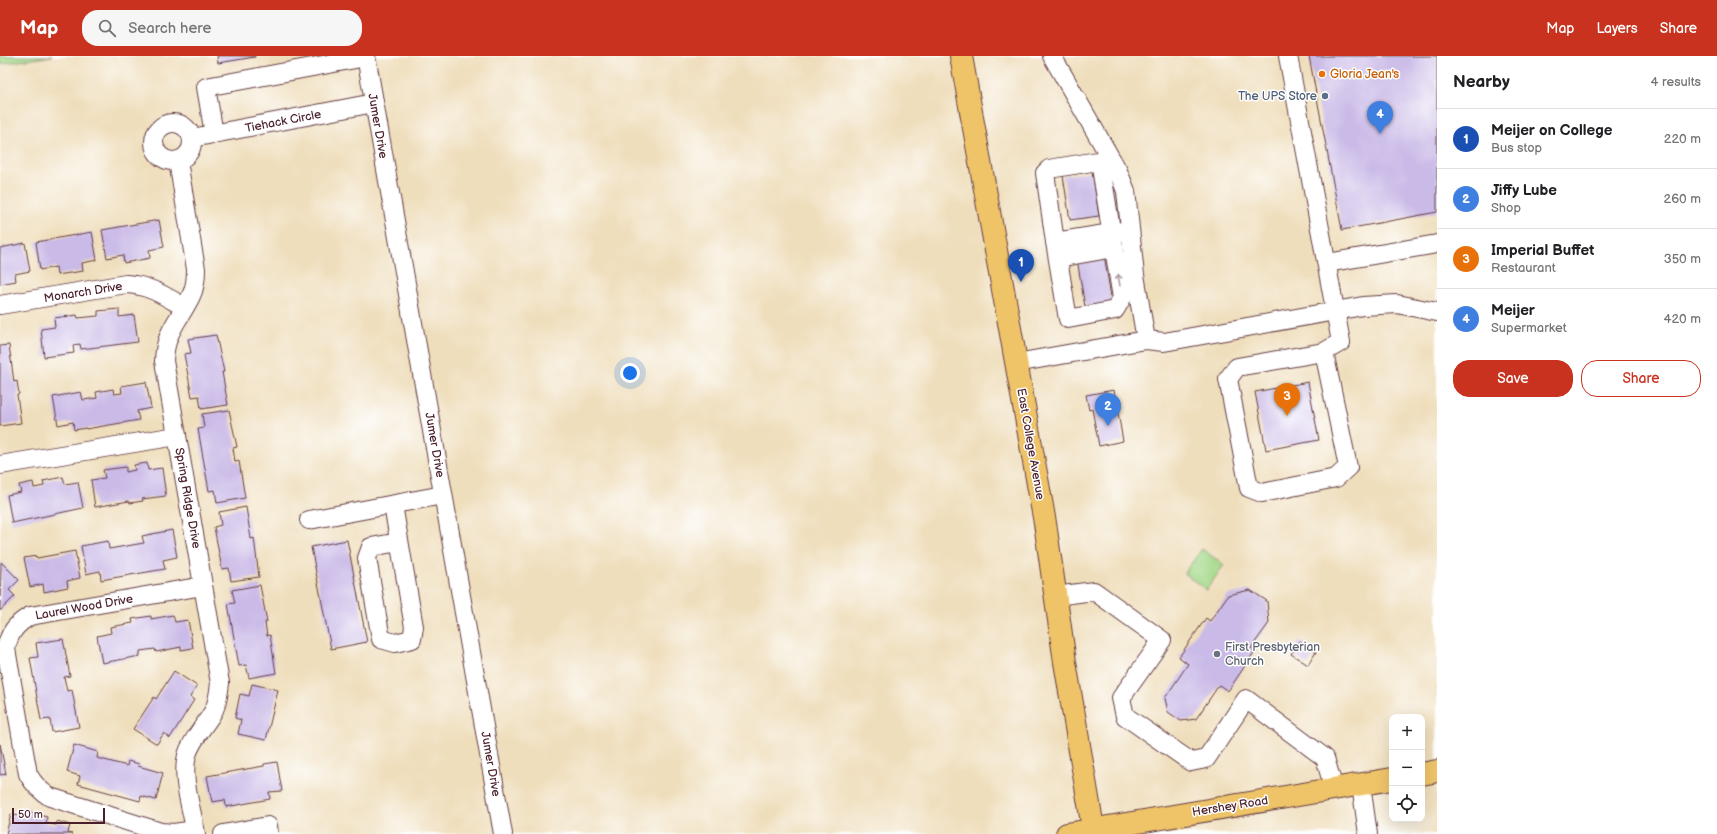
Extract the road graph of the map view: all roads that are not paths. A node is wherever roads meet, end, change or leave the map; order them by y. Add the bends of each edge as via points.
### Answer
1 (366, 56) edge
2 (961, 56) edge
3 (1052, 56) edge
4 (1288, 56) edge
5 (374, 103) junction
6 (214, 134) junction
7 (192, 138) junction
8 (1105, 160) junction
9 (178, 161) junction
10 (1130, 230) junction
11 (1113, 241) junction
12 (1437, 244) edge
13 (1057, 250) junction
14 (1327, 263) junction
15 (0, 305) edge
16 (184, 307) junction
17 (1336, 311) junction
18 (1437, 312) edge
19 (1146, 340) junction
20 (1324, 352) junction
21 (1016, 363) junction
22 (177, 436) junction
23 (0, 465) edge
24 (443, 495) junction
25 (393, 505) junction
26 (309, 520) dead end
27 (399, 542) junction
28 (203, 586) junction
29 (1055, 596) junction
30 (1437, 771) edge
31 (1425, 773) edge
32 (1389, 780) edge
33 (1361, 785) junction
34 (1334, 789) junction
35 (196, 832) edge
36 (245, 832) edge
37 (1093, 832) edge
38 (223, 834) edge
39 (269, 834) edge
40 (503, 834) edge
41 (1068, 834) edge
42 (1368, 834) edge

1 - 5 street, Jumer Drive
1 - 6 street via 206,87
2 - 21 main road, East College Avenue
3 - 8 street
4 - 14 street
5 - 6 street, Tiehack Circle
5 - 24 street, Jumer Drive
6 - 7 street, Tiehack Circle
7 - 9 street via 191,150
7 - 9 street via 185,127 173,123 157,132 154,145 160,156 165,160
8 - 10 street via 1126,191
8 - 11 street
8 - 13 street via 1049,169 1045,173
9 - 16 street, Spring Ridge Drive via 196,269 191,296
10 - 11 street
10 - 19 street
11 - 13 street
13 -> 11 street via 1068,319 1115,310 1122,298
12 - 14 street
14 - 17 street
15 - 16 street, Monarch Drive via 126,284 153,289
16 - 22 street, Spring Ridge Drive via 168,335 164,348
17 - 18 street via 1398,304
17 - 19 street via 1164,342
17 - 20 street via 1341,342
19 - 21 street
20 - 20 street via 1348,467 1336,478 1262,493 1249,488 1228,380 1237,367
21 - 29 main road, East College Avenue via 1045,523
22 - 23 street
22 - 28 street, Spring Ridge Drive
24 - 25 street
24 - 40 street, Jumer Drive
25 - 26 street
25 - 27 street
27 - 27 street via 414,628 412,639 395,643 381,640 367,558 371,547
28 - 35 street, Spring Ridge Drive via 220,683 214,709 192,743 185,765
28 - 35 street, Laurel Wood Drive via 30,616 14,629 6,649 28,774 40,792 161,832
29 - 34 street via 1094,591 1162,640 1121,698 1125,716 1191,762 1206,759 1246,699 1325,758
29 - 37 main road, East College Avenue
30 - 31 main road
32 - 33 main road, Hershey Road
33 - 34 main road, Hershey Road
33 - 42 street
34 - 37 main road, Hershey Road
36 - 38 street
36 - 39 street via 268,826
37 - 41 main road, Hershey Road

